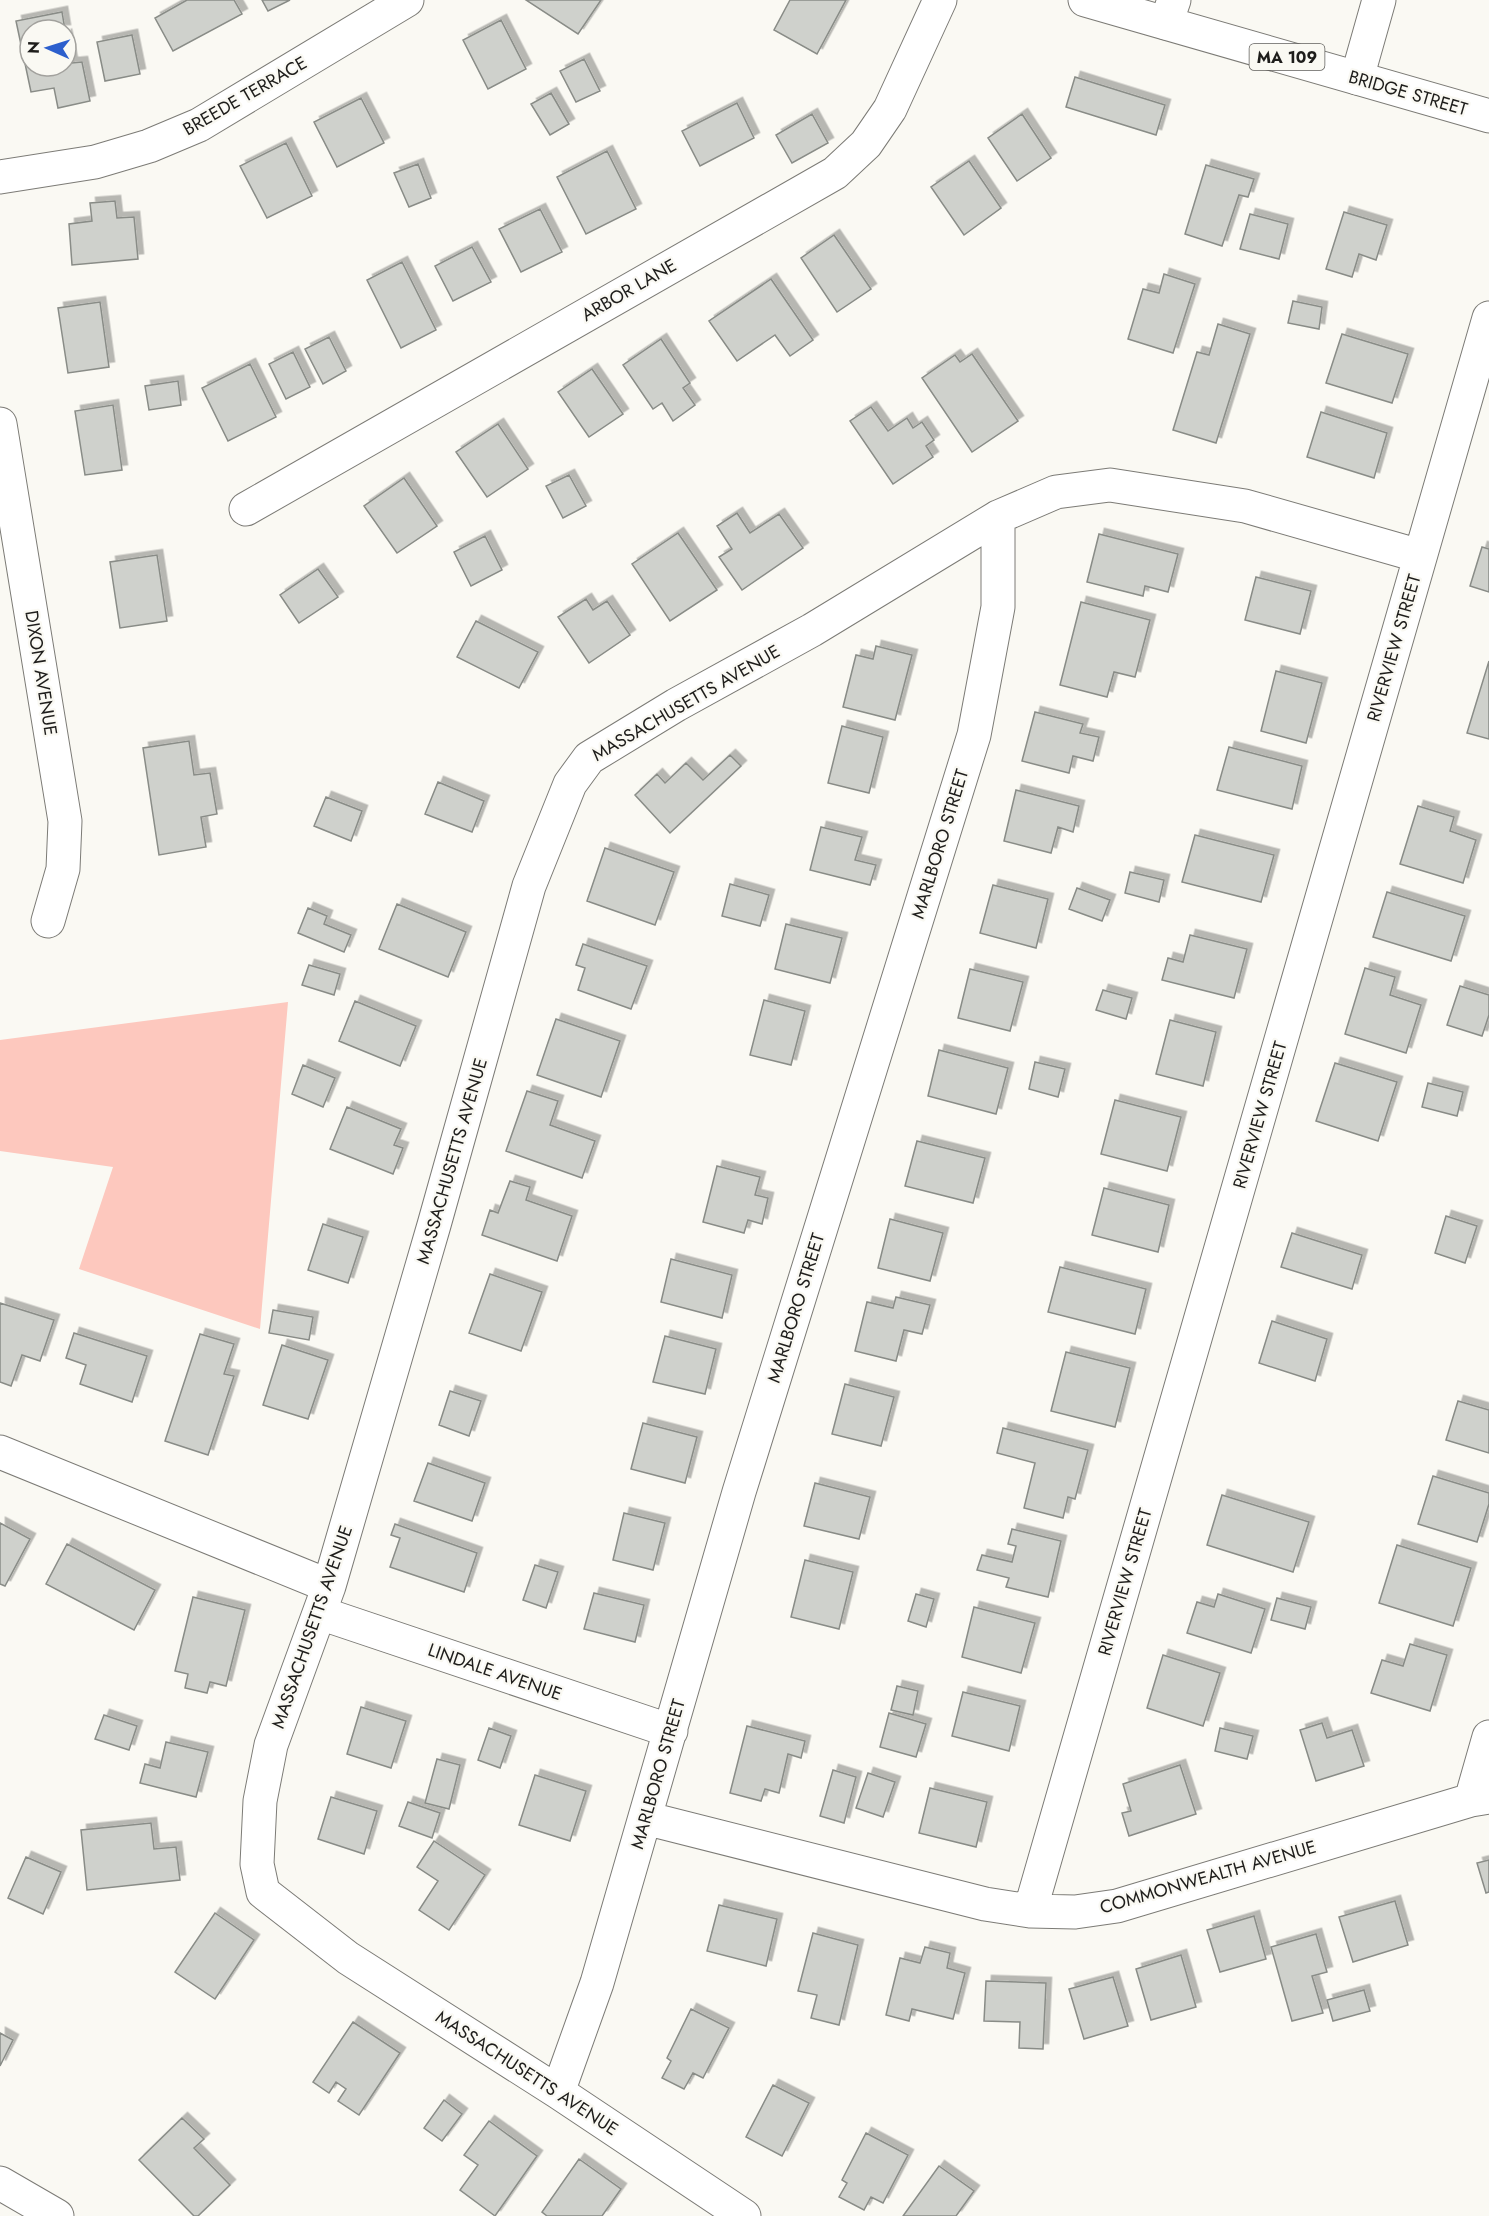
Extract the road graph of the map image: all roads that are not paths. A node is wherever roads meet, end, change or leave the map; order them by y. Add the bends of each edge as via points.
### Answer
1 (407, 0) edge
2 (940, 0) edge
3 (1085, 0) edge
4 (1379, 0) edge
5 (1170, 12) edge
6 (1357, 78) junction
7 (1489, 116) edge
8 (0, 177) edge
9 (1489, 318) edge
10 (0, 424) edge
11 (246, 509) dead end
12 (998, 517) junction
13 (1420, 556) junction
14 (48, 921) dead end
15 (0, 1452) edge
16 (324, 1599) junction
17 (671, 1731) junction
18 (1489, 1737) edge
19 (1480, 1799) edge
20 (645, 1818) junction
21 (1030, 1911) junction
22 (558, 2092) junction
23 (0, 2183) edge
24 (57, 2216) edge
25 (744, 2216) edge

1 - 8 street, BREEDE TERRACE via 199,125 149,146 95,162
2 - 11 street, ARBOR LANE via 890,109 866,144 835,173
3 - 5 street, BRIDGE STREET / MA 109
4 - 6 street
5 - 6 street, BRIDGE STREET / MA 109
6 - 7 street, BRIDGE STREET / MA 109
9 - 13 street, RIVERVIEW STREET
10 - 14 street, DIXON AVENUE via 65,821 63,869
12 - 13 street, MASSACHUSETTS AVENUE via 1056,492 1110,485 1245,506
12 - 16 street, MASSACHUSETTS AVENUE via 589,758 570,784 529,886
12 - 17 street, MARLBORO STREET via 998,607 974,735 739,1492
13 - 21 street, RIVERVIEW STREET
15 - 16 street, LINDALE AVENUE
16 - 17 street, LINDALE AVENUE
16 - 22 street, MASSACHUSETTS AVENUE via 271,1745 260,1801 257,1864 263,1892 348,1958
17 - 20 street, MARLBORO STREET
18 - 19 street
19 - 21 street, COMMONWEALTH AVENUE via 1117,1906 1075,1912
20 - 21 street, COMMONWEALTH AVENUE via 985,1904
20 - 22 street, MARLBORO STREET via 597,1983
22 - 25 street, MASSACHUSETTS AVENUE
23 - 24 street

